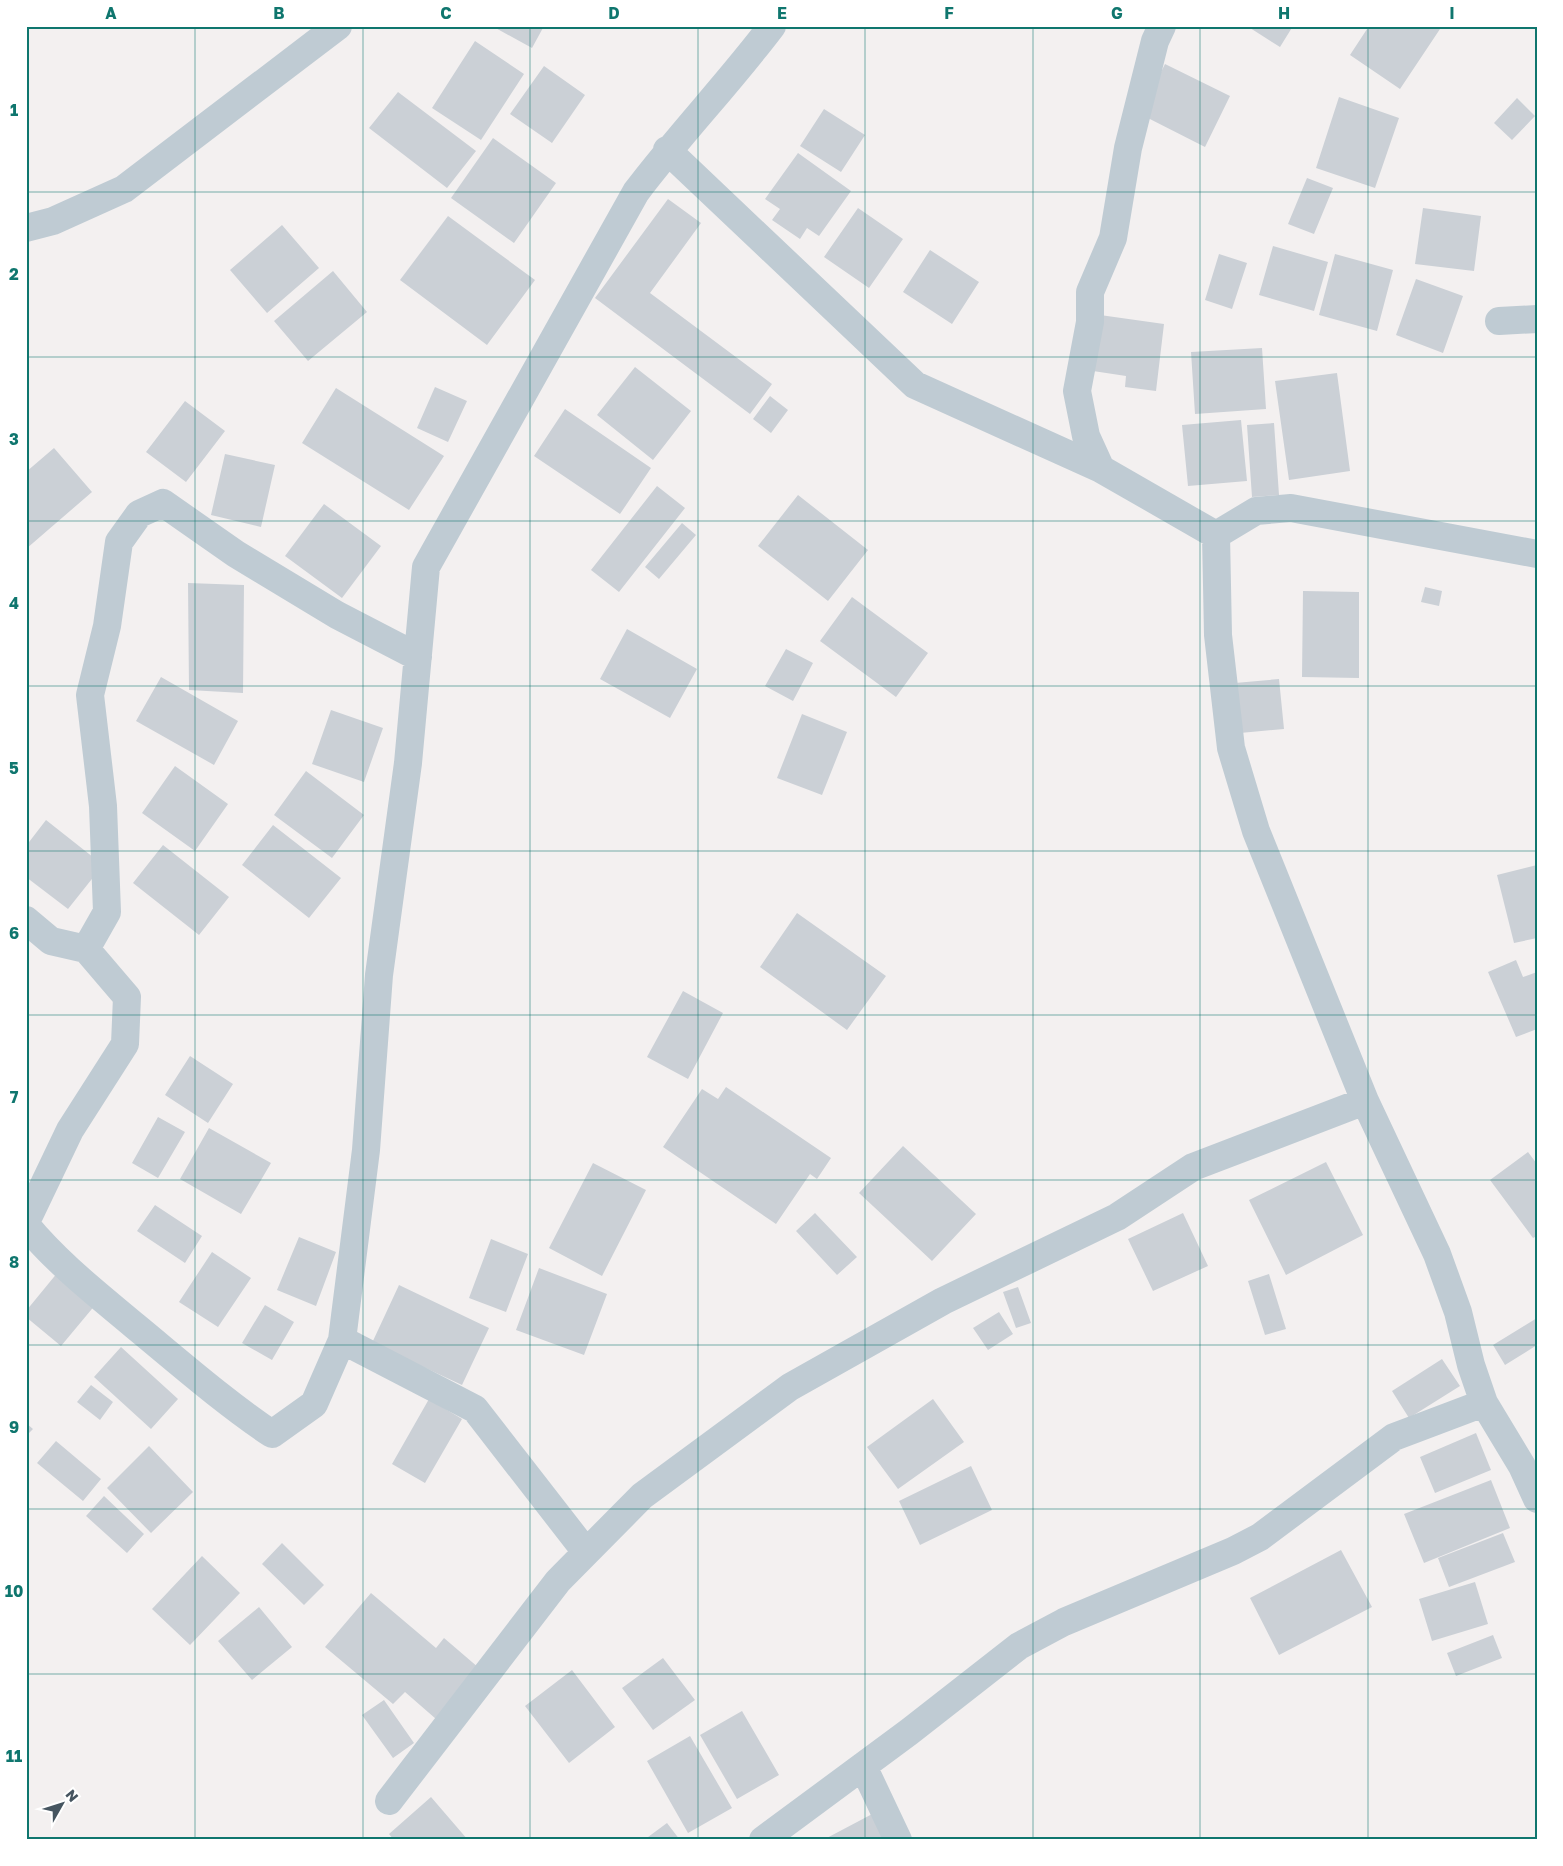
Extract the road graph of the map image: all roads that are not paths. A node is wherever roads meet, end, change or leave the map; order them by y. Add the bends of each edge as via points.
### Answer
1 (338, 26) edge
2 (772, 26) edge
3 (1162, 26) edge
4 (667, 150) junction
5 (26, 228) edge
6 (1537, 320) edge
7 (1499, 321) dead end
8 (1100, 469) junction
9 (1216, 535) junction
10 (1537, 554) edge
11 (418, 657) junction
12 (26, 920) edge
13 (86, 949) junction
14 (1365, 1101) junction
15 (26, 1224) edge
16 (342, 1340) junction
17 (1484, 1403) junction
18 (1537, 1500) edge
19 (586, 1552) junction
20 (863, 1766) junction
21 (389, 1801) dead end
22 (762, 1840) edge
23 (898, 1840) edge

1 - 5 street via 124,189 52,221
2 - 4 street via 740,68
3 - 8 street via 1155,41 1128,148 1113,238 1090,292 1090,322 1077,391 1086,436
4 - 8 street via 915,385
4 - 11 street via 636,192 426,567
6 - 7 street
8 - 9 street
9 - 10 street via 1256,511 1291,508
9 - 14 street via 1218,635 1230,748 1256,831
11 - 13 street via 337,615 236,554 163,503 138,514 119,542 107,626 90,695 103,806 107,912
11 - 16 street via 408,762 379,975 366,1150
12 - 13 street via 51,941
13 - 15 street via 127,997 125,1044 70,1130
14 - 17 street via 1437,1254 1458,1312
14 - 19 street via 1193,1167 1117,1217 943,1301 799,1382 642,1496
15 - 16 street via 49,1253 77,1277 230,1405 272,1434 314,1404
16 - 19 street via 475,1409
17 - 18 street via 1522,1466
17 - 20 street via 1394,1437 1260,1537 1233,1552 1064,1622 1019,1646
19 - 21 street via 558,1581
20 - 22 street
20 - 23 street

